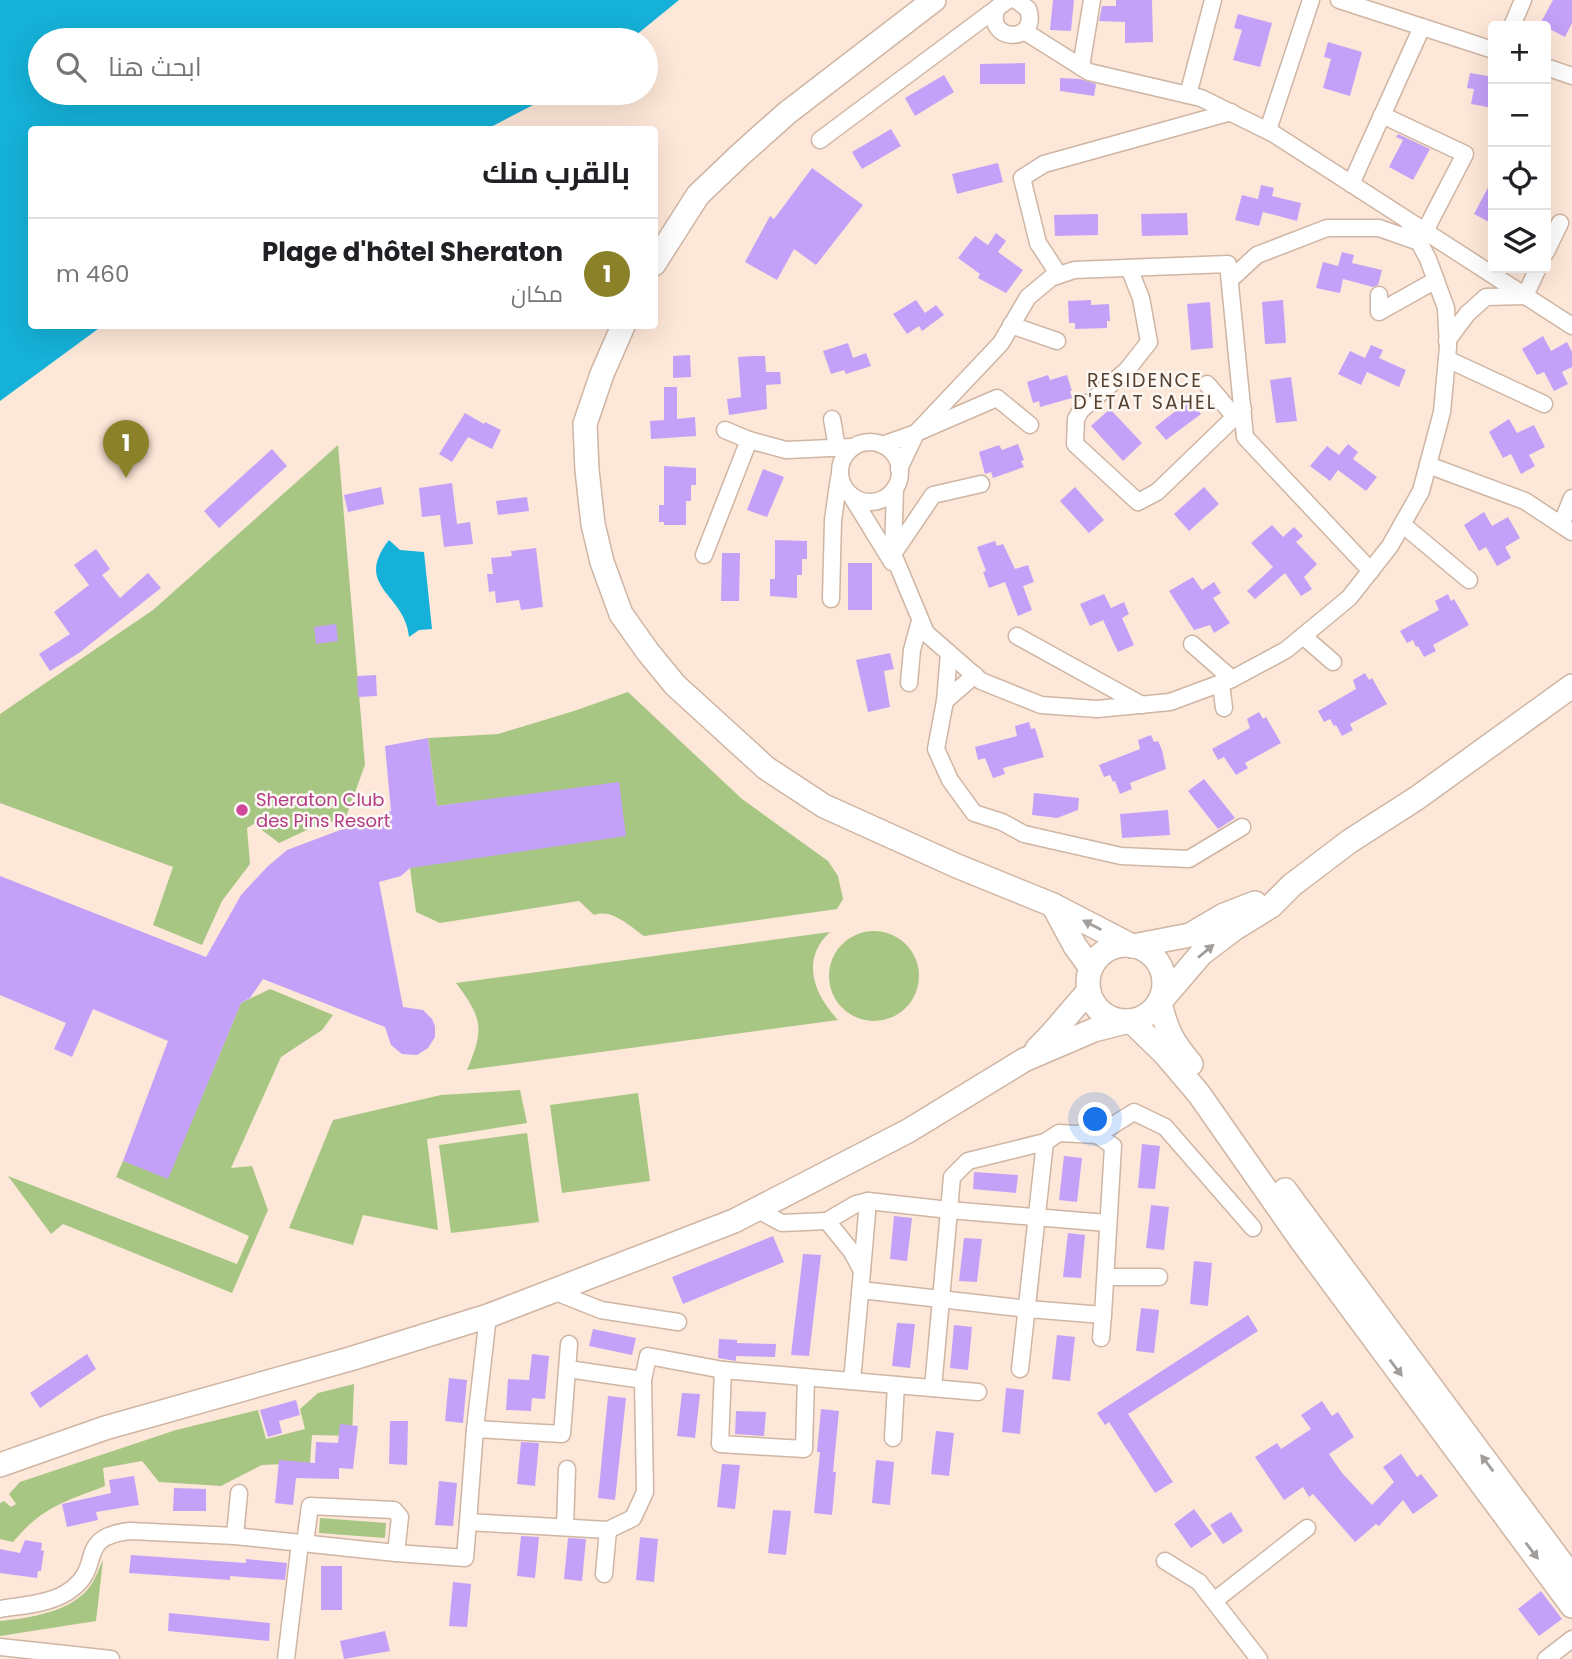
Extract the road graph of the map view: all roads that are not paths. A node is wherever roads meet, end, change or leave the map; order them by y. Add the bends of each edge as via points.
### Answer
1 (934, 0) edge
2 (1016, 0) edge
3 (1092, 0) edge
4 (1213, 0) edge
5 (1311, 0) edge
6 (1339, 0) edge
7 (1523, 0) edge
8 (1003, 4) edge
9 (1514, 21) edge
10 (1422, 27) junction
11 (999, 29) junction
12 (968, 30) junction
13 (1024, 31) junction
14 (1488, 48) edge
15 (1081, 67) junction
16 (1551, 69) edge
17 (1572, 76) edge
18 (1188, 94) junction
19 (1231, 112) junction
20 (1382, 115) junction
21 (1268, 131) junction
22 (820, 140) dead end
23 (1350, 184) junction
24 (1560, 223) dead end
25 (1422, 237) junction
26 (1551, 242) edge
27 (658, 258) edge
28 (1129, 268) junction
29 (1536, 273) edge
30 (1059, 275) junction
31 (1230, 280) junction
32 (1436, 280) junction
33 (1379, 295) dead end
34 (1525, 296) junction
35 (1011, 325) junction
36 (1572, 326) edge
37 (622, 329) edge
38 (1057, 341) dead end
39 (1447, 341) junction
40 (1447, 359) junction
41 (1207, 384) dead end
42 (1544, 404) dead end
43 (1239, 413) junction
44 (832, 419) dead end
45 (1030, 425) dead end
46 (725, 430) dead end
47 (916, 433) junction
48 (749, 440) junction
49 (882, 445) junction
50 (845, 448) junction
51 (1428, 465) junction
52 (899, 469) junction
53 (840, 472) junction
54 (981, 484) dead end
55 (895, 488) junction
56 (852, 497) junction
57 (1572, 498) edge
58 (1402, 524) junction
59 (1566, 528) edge
60 (893, 554) junction
61 (704, 555) dead end
62 (1371, 571) junction
63 (902, 579) junction
64 (1469, 580) dead end
65 (831, 599) dead end
66 (920, 621) junction
67 (1017, 636) dead end
68 (1303, 636) junction
69 (1192, 643) dead end
70 (949, 653) junction
71 (1333, 662) dead end
72 (975, 675) junction
73 (1226, 681) junction
74 (909, 683) dead end
75 (1572, 686) edge
76 (945, 701) junction
77 (1142, 705) junction
78 (1224, 708) dead end
79 (1242, 827) dead end
80 (1292, 885) junction
81 (1053, 905) junction
82 (1132, 946) junction
83 (1090, 980) junction
84 (1160, 1002) junction
85 (1130, 1021) junction
86 (1024, 1060) junction
87 (1097, 1135) junction
88 (1045, 1142) junction
89 (868, 1201) junction
90 (758, 1210) junction
91 (949, 1210) junction
92 (1037, 1217) junction
93 (827, 1221) junction
94 (1107, 1223) junction
95 (1253, 1228) dead end
96 (862, 1271) junction
97 (1106, 1277) junction
98 (1159, 1277) dead end
99 (860, 1290) junction
100 (553, 1291) junction
101 (941, 1300) junction
102 (1028, 1309) junction
103 (1103, 1315) junction
104 (488, 1316) junction
105 (678, 1322) dead end
106 (1101, 1338) dead end
107 (569, 1344) dead end
108 (568, 1369) junction
109 (1020, 1369) dead end
110 (723, 1370) junction
111 (806, 1377) junction
112 (643, 1380) junction
113 (852, 1381) junction
114 (897, 1385) junction
115 (933, 1388) junction
116 (978, 1392) dead end
117 (475, 1429) junction
118 (893, 1438) dead end
119 (7, 1463) edge
120 (567, 1469) dead end
121 (0, 1481) edge
122 (239, 1493) dead end
123 (468, 1522) junction
124 (565, 1527) junction
125 (1307, 1528) dead end
126 (608, 1530) junction
127 (235, 1536) junction
128 (302, 1543) junction
129 (396, 1553) junction
130 (1165, 1561) dead end
131 (604, 1574) dead end
132 (1572, 1577) edge
133 (1214, 1601) junction
134 (1572, 1606) edge
135 (0, 1609) edge
136 (1572, 1639) edge
137 (0, 1647) edge
138 (111, 1659) edge
139 (286, 1659) edge
140 (1259, 1659) edge
141 (1546, 1659) edge

1 - 27 main road via 797,104 741,154 698,195
2 - 13 street via 1025,4 1030,15
3 - 15 street
4 - 18 street
5 - 21 street
6 - 10 street
7 - 9 street
8 - 11 street via 995,19
8 - 12 street
10 - 14 street
10 - 20 street
11 - 12 street
11 - 13 street via 1014,35
12 - 22 street
13 - 15 street
15 - 18 street
16 - 17 street
18 - 19 street
19 - 21 street
19 - 30 street via 1044,164 1022,178 1038,243
20 - 23 street
20 - 25 street via 1465,154
21 - 23 street
23 - 25 street via 1408,221
24 - 26 street
25 - 31 street via 1379,228 1327,228 1256,255
25 - 32 street
25 - 34 street
28 - 30 street
28 - 31 street via 1228,264
28 - 43 street via 1141,298 1149,342 1128,370 1080,410 1075,444 1138,502 1157,492
29 - 34 street
30 - 35 street via 1028,297
31 - 43 street
32 - 33 street via 1379,312
32 - 39 street via 1446,309
34 - 36 street
34 - 39 street via 1486,297
35 - 38 street
35 - 47 street via 1001,343
37 - 81 main road via 585,424 587,470 602,562 621,614 648,653 675,685 766,768 824,806
39 - 40 street
40 - 42 street
40 - 51 street via 1442,412
41 - 43 street
43 - 62 street via 1245,437
44 - 50 street
45 - 47 street via 997,398
46 - 48 street
47 - 49 street
47 - 52 street
48 - 50 street via 786,450
48 - 61 street
49 - 50 street via 862,443
49 - 52 street via 894,455
50 - 53 street
51 - 58 street via 1421,491
51 - 59 street via 1525,501
52 - 55 street
53 - 56 street
53 - 65 street via 833,520
54 - 60 street via 933,495
55 - 56 street via 871,502
55 - 60 street
56 - 63 street
57 - 59 street
58 - 62 street
58 - 64 street
60 - 63 street
62 - 68 street via 1349,598
63 - 66 street
66 - 70 street via 926,633
66 - 74 street
67 - 77 street
68 - 71 street
68 - 73 street via 1286,650
69 - 73 street
70 - 72 street
70 - 76 street
72 - 76 street
72 - 77 street via 1041,705 1097,709
73 - 77 street via 1170,702
73 - 78 street
75 - 80 main road
76 - 79 street via 936,749 950,780 974,813 1024,834 1121,856 1189,859
80 - 82 main road via 1190,934
84 -> 80 main road via 1201,954 1271,906
82 -> 81 main road
81 - 83 main road
82 - 83 main road via 1108,950 1098,958
82 - 84 main road via 1154,957 1161,967 1164,991
83 - 85 main road via 1093,1002 1108,1017
83 - 86 main road via 1059,1028
84 - 85 main road via 1152,1012
132 -> 84 main road via 1176,1046 1164,1024
85 - 86 main road via 1094,1030
85 -> 134 main road via 1199,1094 1301,1240
86 - 90 main road via 908,1131
87 - 88 street via 1059,1133
87 - 94 street via 1113,1146
87 - 95 street via 1134,1112 1165,1127
88 - 91 street via 968,1161 952,1177
88 - 92 street
89 - 91 street
89 - 93 street
89 - 96 street
90 - 93 street via 782,1223
90 - 100 main road
91 - 92 street
91 - 101 street
92 - 94 street
92 - 102 street
93 - 96 street
94 - 97 street
96 - 99 street
97 - 98 street
97 - 103 street
99 - 101 street
99 - 113 street
100 - 104 main road
100 - 105 street via 601,1310
101 - 102 street
101 - 115 street
102 - 103 street
102 - 109 street
103 - 106 street
104 - 117 street
104 - 119 main road via 105,1428
107 - 108 street
108 - 112 street
108 - 117 street via 562,1434
110 - 111 street
110 - 111 street via 720,1444 804,1449
110 - 112 street via 648,1356
111 - 113 street
112 - 126 street via 645,1492 633,1518
113 - 114 street
114 - 115 street
114 - 118 street
115 - 116 street
117 - 123 street
119 - 121 street
120 - 124 street
122 - 127 street
123 - 124 street
123 - 129 street via 465,1558
124 - 126 street
125 - 133 street
126 - 131 street
127 - 128 street
127 - 135 street via 130,1531 106,1536 92,1551 73,1588 49,1601
128 - 129 street
128 - 129 street via 310,1506 394,1510 400,1517
128 - 139 street
130 - 133 street via 1199,1582
133 - 140 street
136 - 141 street
137 - 138 street

